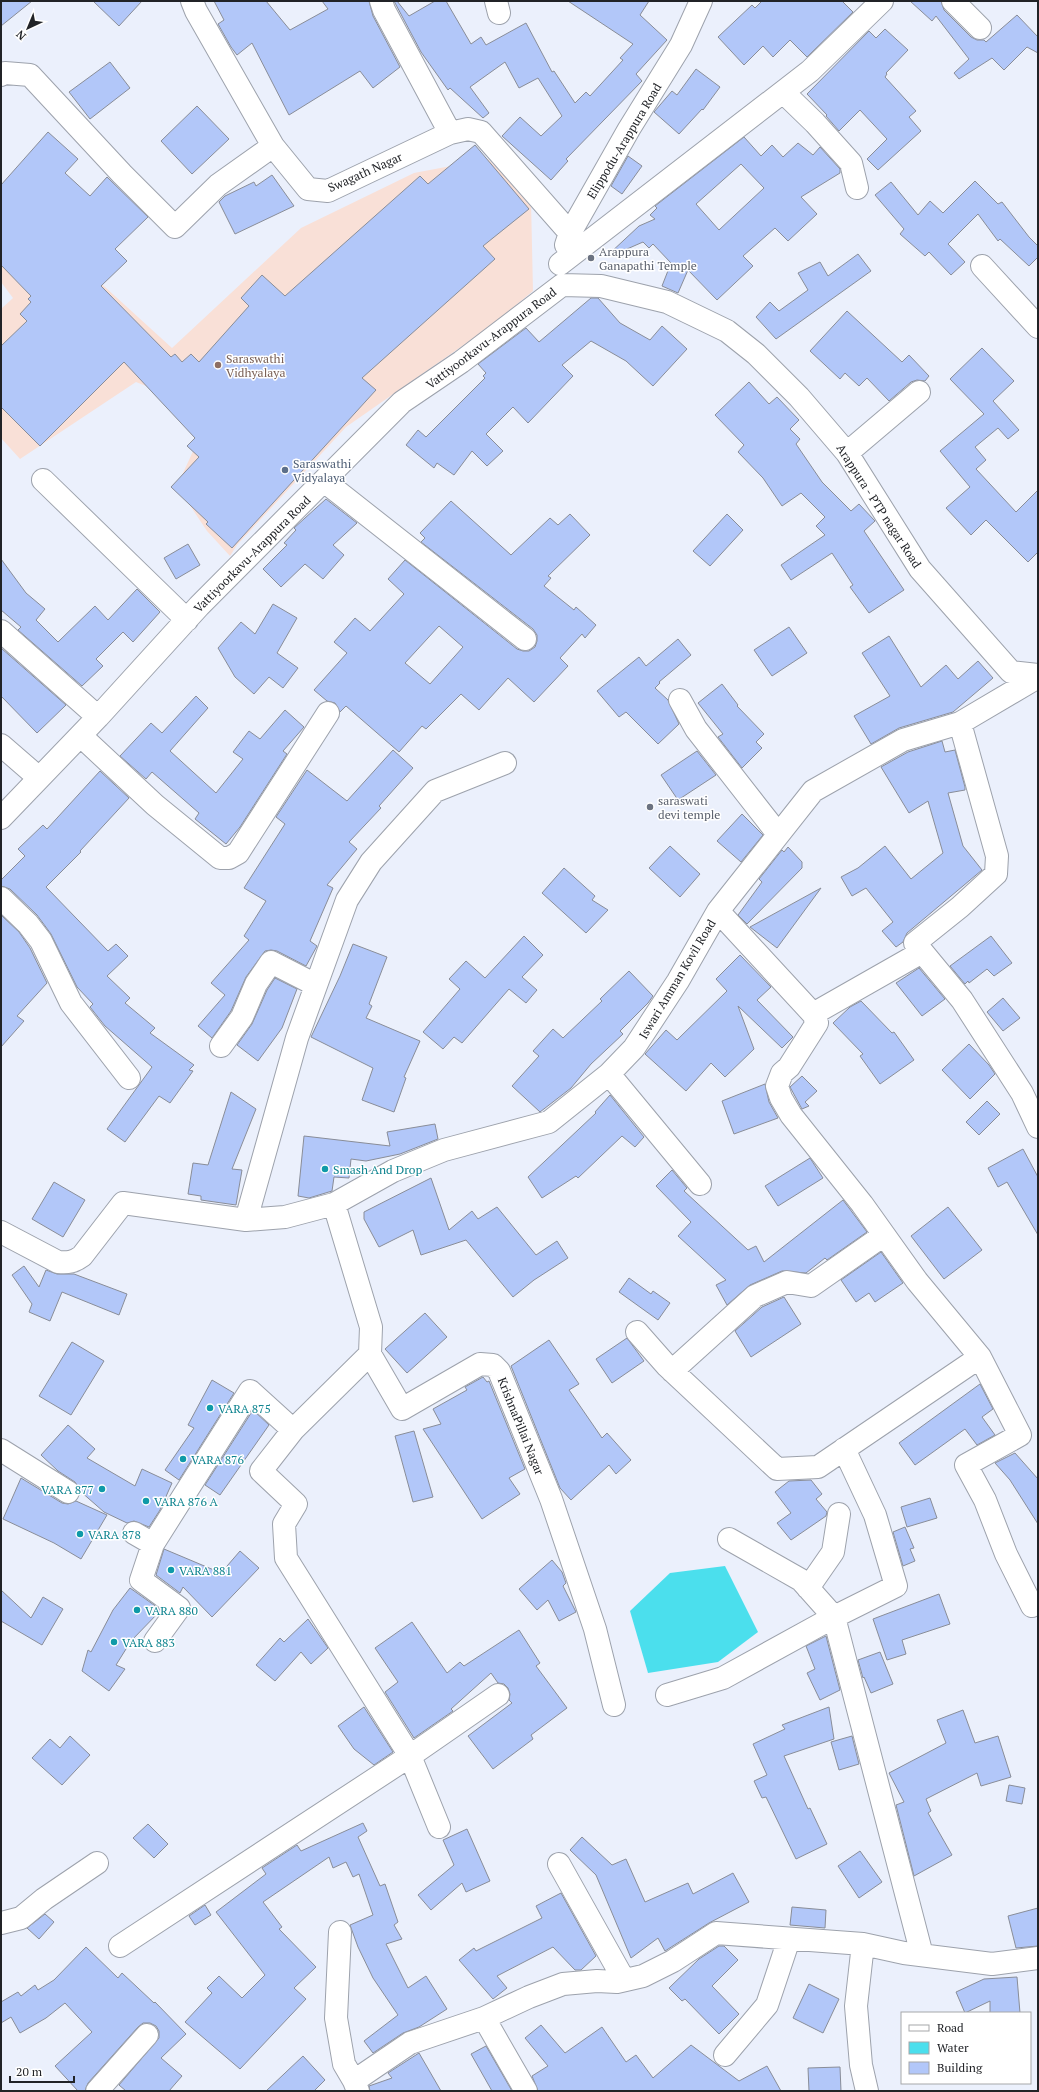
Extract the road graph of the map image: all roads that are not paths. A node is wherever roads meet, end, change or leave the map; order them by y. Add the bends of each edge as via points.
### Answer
1 (192, 1) edge
2 (382, 1) edge
3 (701, 1) edge
4 (882, 1) edge
5 (953, 1) edge
6 (980, 28) dead end
7 (1, 76) edge
8 (783, 92) junction
9 (450, 133) junction
10 (273, 146) junction
11 (857, 188) dead end
12 (570, 233) junction
13 (982, 266) dead end
14 (561, 275) junction
15 (1038, 327) edge
16 (919, 392) dead end
17 (847, 453) junction
18 (42, 480) dead end
19 (324, 481) junction
20 (186, 620) junction
21 (1, 631) edge
22 (525, 639) dead end
23 (1038, 676) edge
24 (680, 700) dead end
25 (328, 713) dead end
26 (98, 717) junction
27 (960, 723) junction
28 (81, 736) junction
29 (1, 745) edge
30 (505, 763) dead end
31 (39, 778) junction
32 (1, 818) edge
33 (778, 834) junction
34 (1, 898) edge
35 (718, 911) junction
36 (922, 952) junction
37 (316, 985) junction
38 (813, 1014) junction
39 (221, 1046) dead end
40 (609, 1074) junction
41 (129, 1078) dead end
42 (1038, 1127) edge
43 (700, 1184) dead end
44 (334, 1204) junction
45 (246, 1220) junction
46 (1, 1232) edge
47 (884, 1235) junction
48 (637, 1332) dead end
49 (370, 1354) junction
50 (980, 1357) junction
51 (672, 1371) junction
52 (293, 1430) junction
53 (844, 1449) junction
54 (1, 1450) edge
55 (68, 1492) dead end
56 (839, 1514) dead end
57 (134, 1533) dead end
58 (730, 1538) dead end
59 (153, 1544) junction
60 (808, 1588) junction
61 (1032, 1606) dead end
62 (834, 1617) junction
63 (155, 1641) dead end
64 (498, 1695) dead end
65 (667, 1695) dead end
66 (614, 1705) dead end
67 (410, 1756) junction
68 (439, 1827) dead end
69 (97, 1863) dead end
70 (559, 1864) dead end
71 (1, 1923) edge
72 (340, 1932) dead end
73 (789, 1939) junction
74 (863, 1944) junction
75 (120, 1946) dead end
76 (922, 1956) junction
77 (1038, 1958) edge
78 (624, 1980) junction
79 (484, 2018) junction
80 (147, 2035) dead end
81 (725, 2055) dead end
82 (356, 2086) edge
83 (97, 2091) edge
84 (526, 2091) edge
85 (868, 2091) edge

1 - 10 street, Swagath Nagar
2 - 9 street via 384,10
3 - 12 street, Elippodu-Arappura Road via 681,45 629,129
4 - 8 street, Vattiyoorkavu-Arappura Road via 810,71
5 - 6 street
7 - 10 street via 5,73 30,75 175,227 218,185
8 - 11 street via 852,163
8 - 14 street, Vattiyoorkavu-Arappura Road
9 - 10 street, Swagath Nagar via 328,191 308,189
9 - 12 street, Swagath Nagar via 468,129 481,132
12 - 14 street, Elippodu-Arappura Road
13 - 15 street
14 - 17 street, Arappura - PTP nagar Road via 667,302 727,331 756,354 799,397
14 - 19 street, Vattiyoorkavu-Arappura Road via 461,362 402,402
16 - 17 street
17 - 23 street, Arappura - PTP nagar Road via 920,569 1011,672
18 - 20 street
19 - 20 street, Vattiyoorkavu-Arappura Road
19 - 22 street
20 - 26 street, Vattiyoorkavu-Arappura Road
21 - 26 street
23 - 27 street, Iswari Amman Kovil Road
24 - 33 street via 696,729
25 - 28 street via 271,799 250,836 238,853 229,858 220,858 155,805
26 - 28 street, Vattiyoorkavu-Arappura Road
27 - 33 street, Iswari Amman Kovil Road via 903,740 813,791
27 - 36 street via 997,856 996,874 915,943
28 - 31 street, Vattiyoorkavu-Arappura Road
29 - 31 street
30 - 37 street via 435,791 371,862 347,900
31 - 32 street, Vattiyoorkavu-Arappura Road
33 - 35 street, Iswari Amman Kovil Road
34 - 41 street via 28,924 41,941 71,1003
35 - 38 street
35 - 40 street, Iswari Amman Kovil Road via 678,981 634,1048
36 - 38 street
36 - 42 street via 962,1000 1022,1093
37 - 39 street via 271,962 256,984 242,1017
37 - 45 street via 297,1038
38 - 47 street via 817,1023 782,1073 777,1086 791,1115
40 - 43 street
40 - 44 street, Iswari Amman Kovil Road via 549,1122 444,1150 393,1171
44 - 45 street, Iswari Amman Kovil Road via 285,1217
44 - 49 street via 371,1328
45 - 46 street, Iswari Amman Kovil Road via 123,1203 82,1256 65,1263 58,1262
47 - 50 street via 916,1281
47 - 51 street via 811,1286 787,1282 755,1296
48 - 51 street
49 - 52 street
49 - 66 street, KrishnaPillai Nagar via 402,1409 480,1364 493,1365 499,1370 551,1500 595,1629
50 - 53 street
50 - 61 street via 1020,1435 966,1465 985,1500 1006,1554
51 - 53 street via 777,1469 818,1467
52 - 59 street via 250,1391
52 - 67 street via 261,1471 296,1504 284,1524 286,1558
53 - 62 street via 875,1516 896,1586
54 - 55 street
56 - 60 street via 834,1552
57 - 59 street
58 - 60 street via 801,1580
59 - 63 street via 141,1580 179,1608
60 - 62 street
62 - 65 street via 723,1678
62 - 76 street
64 - 67 street
67 - 68 street
67 - 75 street
69 - 71 street via 21,1918
70 - 78 street
72 - 82 street via 336,2018 344,2064
73 - 74 street
73 - 78 street via 716,1933 673,1961 643,1976
73 - 81 street via 767,2005
74 - 76 street
74 - 85 street via 856,2006 861,2065
76 - 77 street via 992,1964
78 - 79 street via 563,1984
79 - 82 street via 410,2044
79 - 84 street
80 - 83 street

